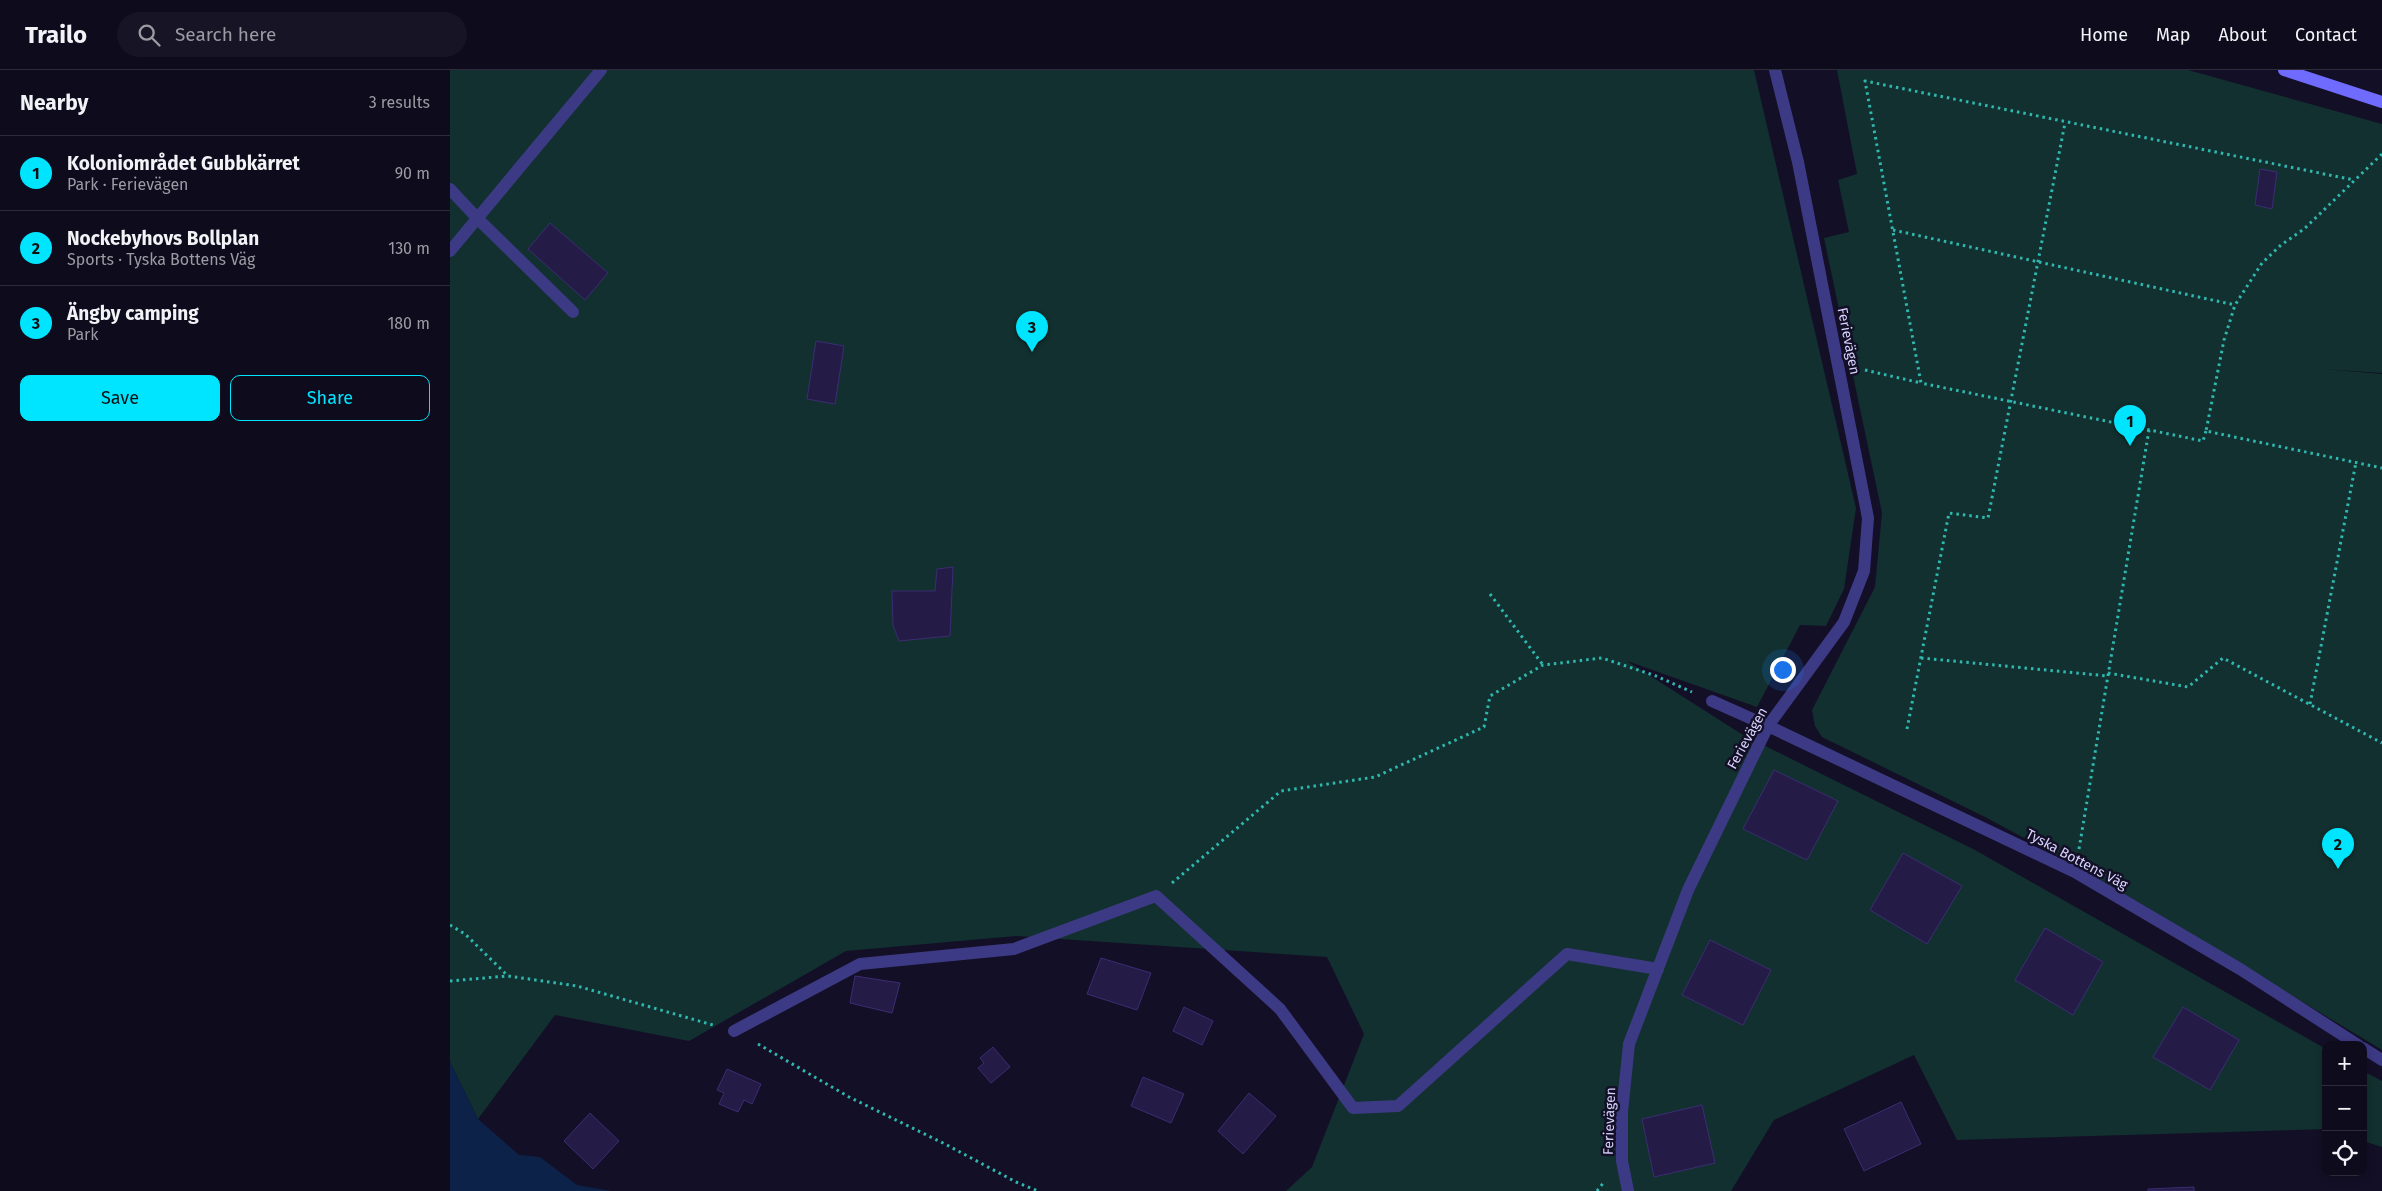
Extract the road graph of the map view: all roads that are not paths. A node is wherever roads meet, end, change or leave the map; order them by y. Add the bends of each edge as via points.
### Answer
1 (601, 70) edge
2 (1775, 70) edge
3 (2284, 70) edge
4 (2382, 102) edge
5 (450, 189) edge
6 (478, 219) junction
7 (450, 251) edge
8 (573, 312) dead end
9 (1712, 701) road end
10 (1768, 726) junction
11 (1658, 969) junction
12 (734, 1031) road end
13 (2352, 1041) edge
14 (2367, 1051) edge
15 (2382, 1060) edge
16 (1628, 1191) edge

1 - 6 street
2 - 10 street, Ferievägen via 1798,162 1868,518 1864,571 1844,622
3 - 4 street
5 - 6 street
6 - 7 street
6 - 8 street
9 - 10 street, Tyska Bottens Väg
10 - 11 street, Ferievägen via 1702,858
10 - 13 street, Tyska Bottens Väg via 2075,872 2240,969
11 - 12 street via 1567,954 1398,1106 1353,1108 1280,1010 1156,896 1014,949 860,964
11 - 16 street, Ferievägen via 1629,1044 1622,1112 1622,1161
14 - 15 street

